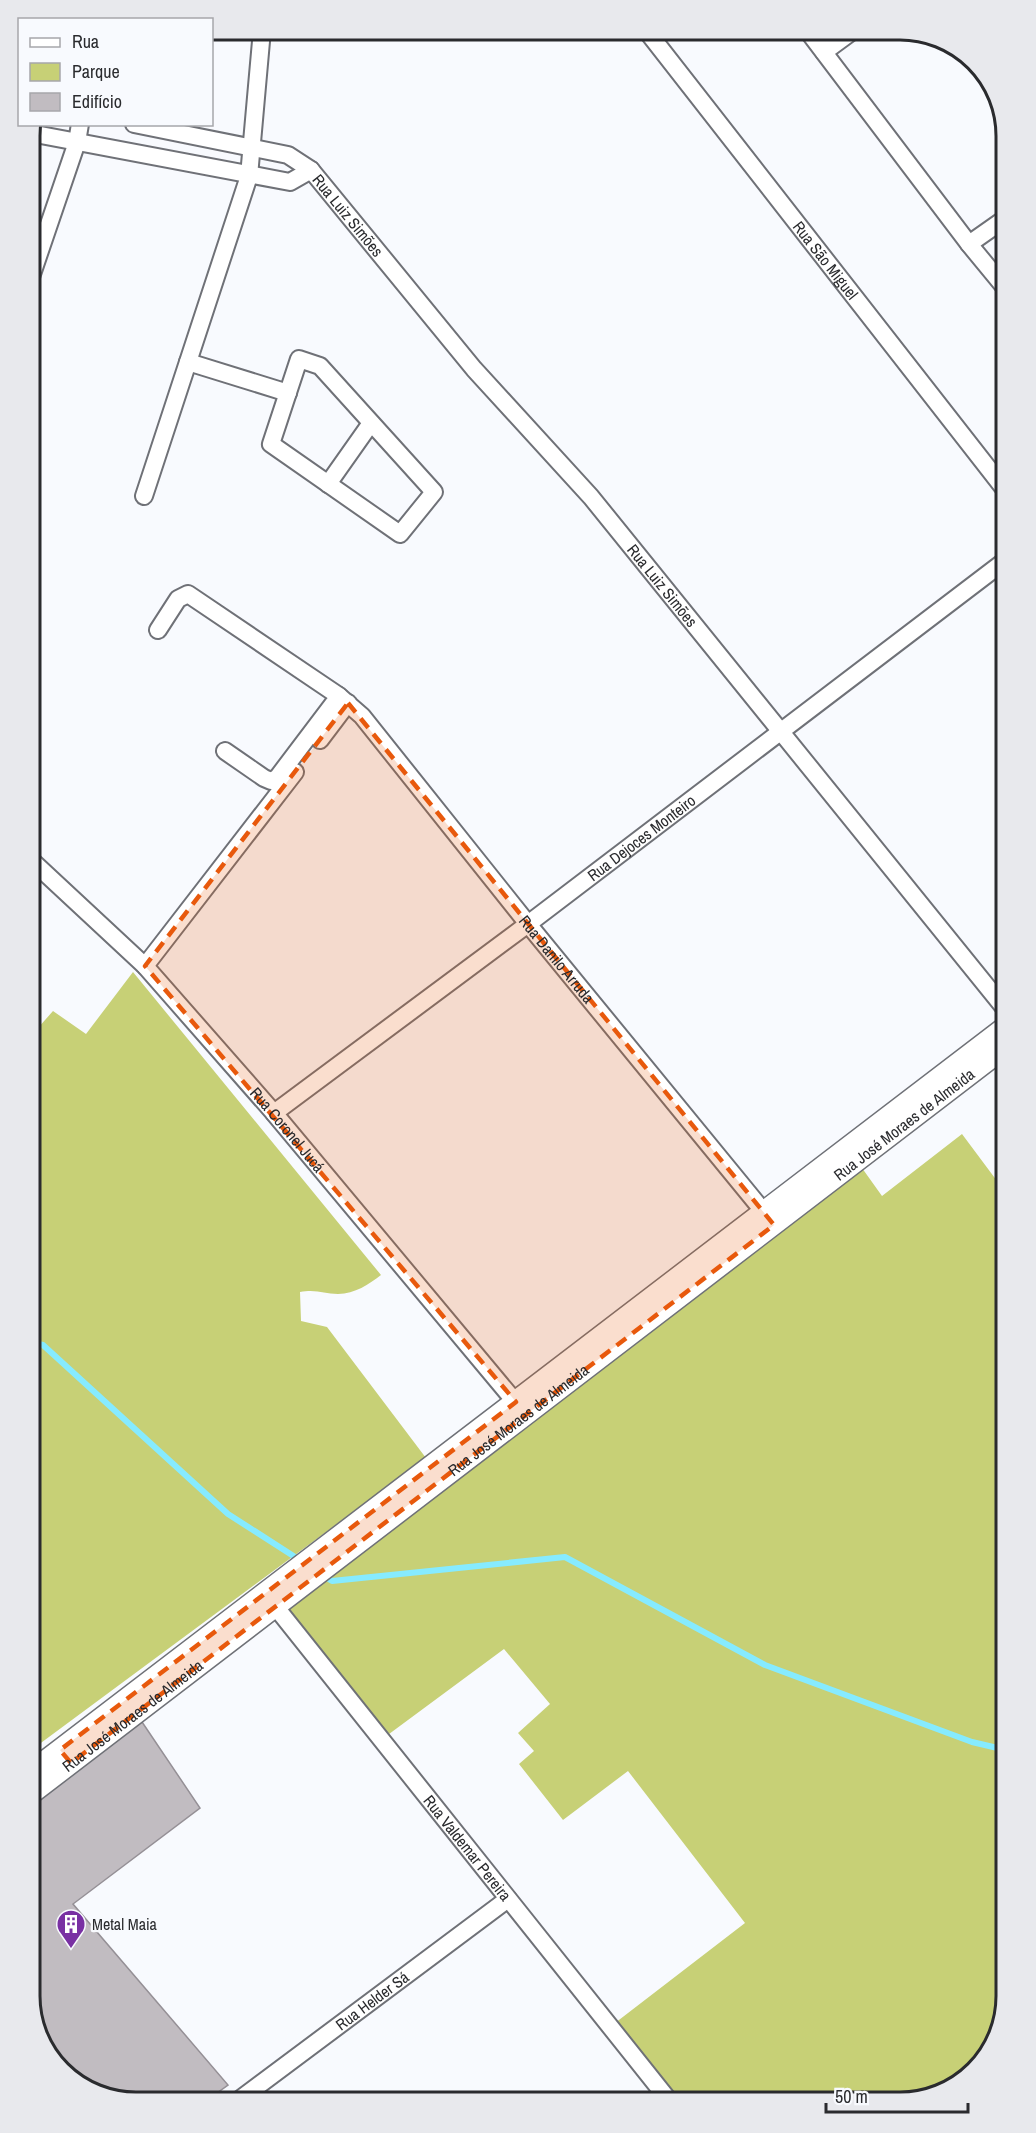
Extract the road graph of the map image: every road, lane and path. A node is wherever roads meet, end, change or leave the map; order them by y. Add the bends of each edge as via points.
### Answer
1 (261, 40) edge
2 (654, 41) edge
3 (815, 41) edge
4 (839, 41) edge
5 (824, 52) junction
6 (80, 126) edge
7 (144, 126) edge
8 (41, 135) edge
9 (77, 142) junction
10 (252, 148) junction
11 (311, 170) junction
12 (249, 176) junction
13 (996, 225) edge
14 (969, 244) junction
15 (41, 248) edge
16 (996, 277) edge
17 (188, 362) junction
18 (288, 393) junction
19 (371, 423) junction
20 (996, 477) edge
21 (328, 484) junction
22 (144, 496) dead end
23 (996, 568) edge
24 (158, 630) dead end
25 (344, 699) junction
26 (779, 731) junction
27 (225, 750) dead end
28 (41, 869) edge
29 (528, 924) junction
30 (145, 966) junction
31 (996, 998) edge
32 (996, 1035) edge
33 (996, 1053) edge
34 (274, 1113) junction
35 (769, 1218) junction
36 (521, 1408) junction
37 (270, 1600) junction
38 (66, 1756) junction
39 (40, 1768) edge
40 (40, 1783) edge
41 (508, 1899) junction
42 (250, 2092) edge
43 (662, 2092) edge

1 - 10 street
2 - 20 street, Rua São Miguel
3 - 5 street
4 - 5 street
5 - 14 street
6 - 9 street
7 - 10 street, Rua Luiz Simões
8 - 9 street
9 - 12 street
9 - 15 street
10 - 11 street, Rua Luiz Simões via 288,155
10 - 12 street
11 - 12 street via 290,182
11 - 26 street, Rua Luiz Simões via 474,369 591,497
12 - 17 street
13 - 14 street
14 - 16 street
17 - 18 street
17 - 22 street
18 - 19 street via 299,359 320,366
18 - 21 street via 271,444
19 - 21 street
19 - 21 street via 434,492 400,534
23 - 26 street, Rua Dejoces Monteiro
24 - 25 street, Rua Danilo Arruda via 178,599 188,594
25 - 27 street via 278,778 271,781
25 - 29 street, Rua Danilo Arruda
25 - 30 street
26 - 29 street, Rua Dejoces Monteiro
26 - 31 street, Rua Luiz Simões
28 - 30 street, Rua Coronel Jucá
29 - 34 street, Rua Dejoces Monteiro
29 - 35 street, Rua Danilo Arruda
30 - 34 street, Rua Coronel Jucá
32 - 35 street, Rua José Moraes de Almeida
33 - 35 street, Rua José Moraes de Almeida
34 - 36 street, Rua Coronel Jucá
35 - 36 street, Rua José Moraes de Almeida
36 - 37 street, Rua José Moraes de Almeida
37 - 38 street, Rua José Moraes de Almeida
37 - 41 street, Rua Valdemar Pereira
38 - 39 street, Rua José Moraes de Almeida
38 - 40 street, Rua José Moraes de Almeida
41 - 42 street, Rua Helder Sá
41 - 43 street, Rua Valdemar Pereira

